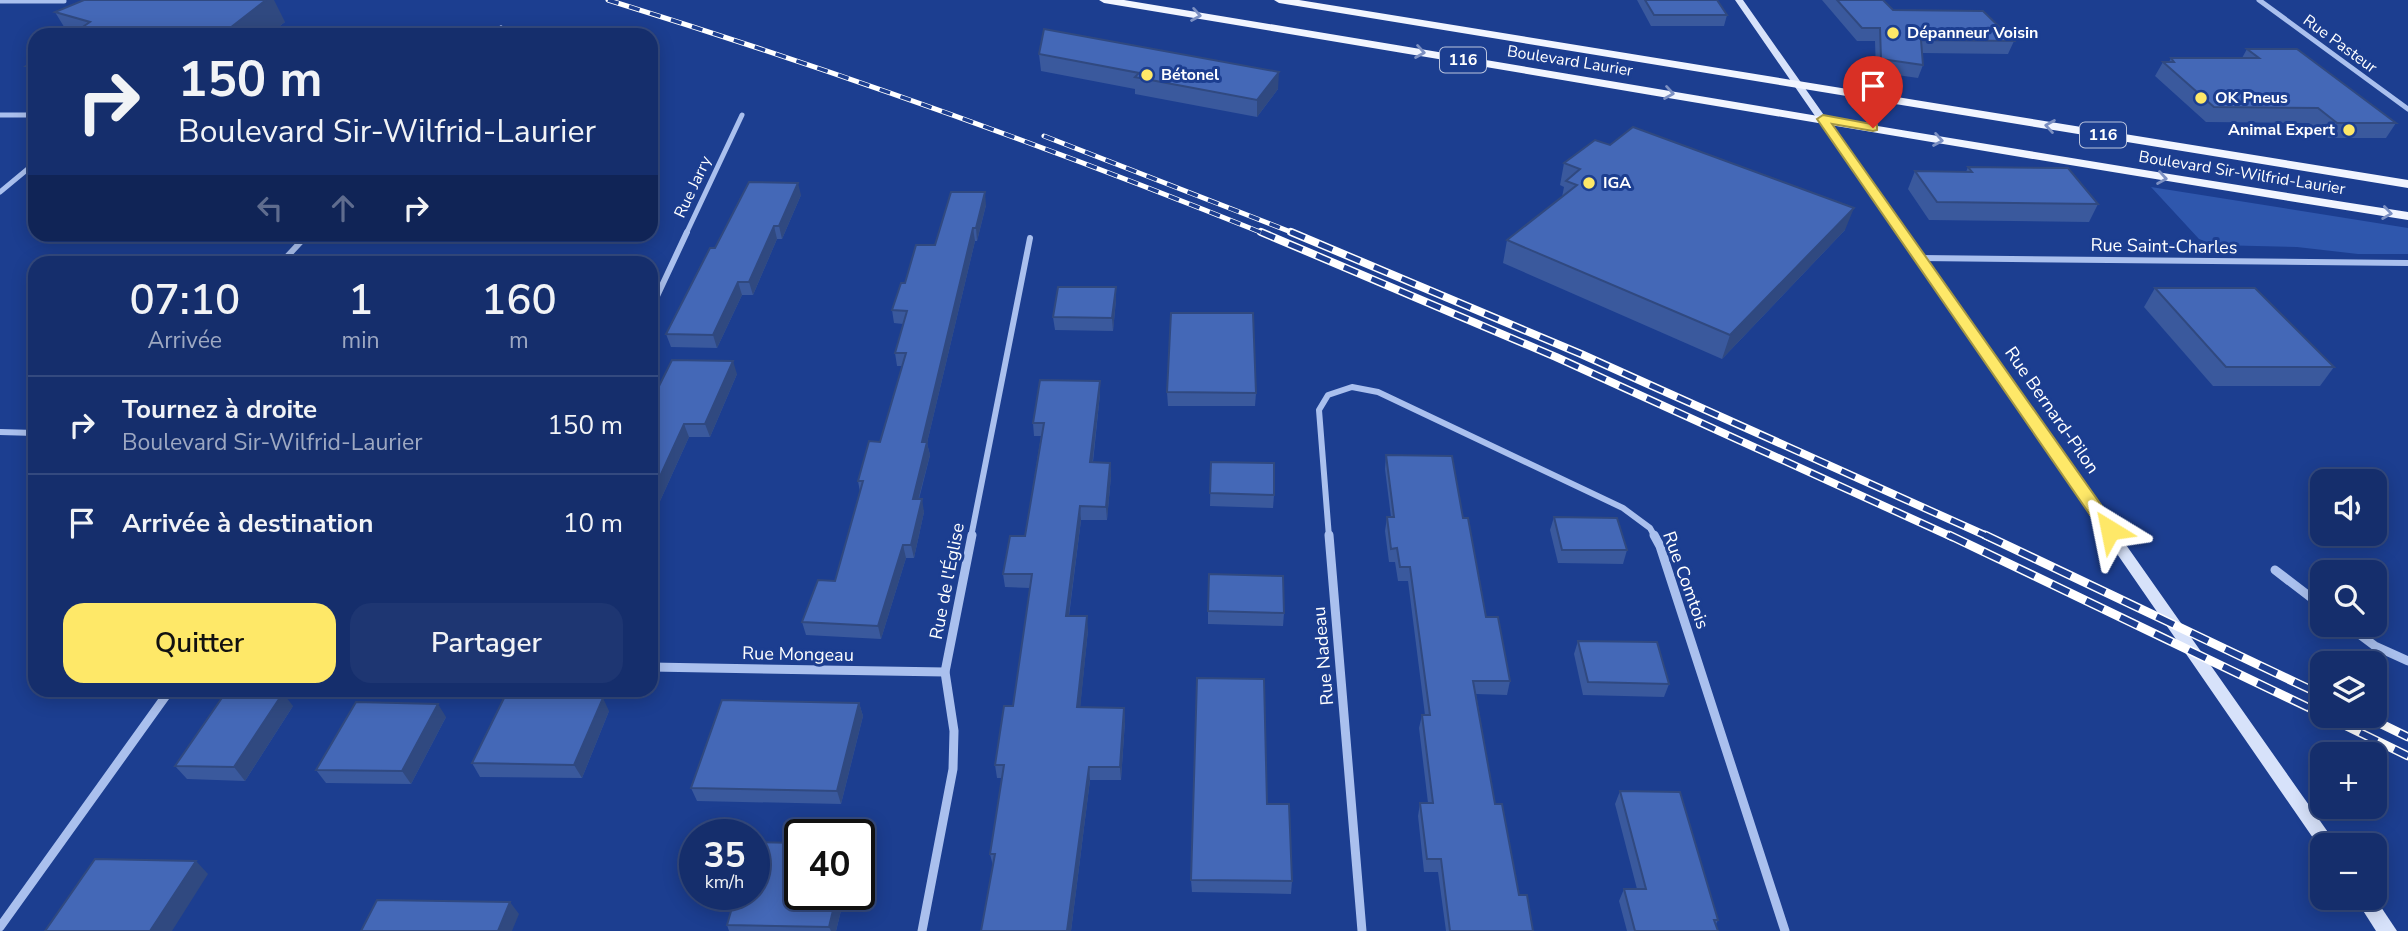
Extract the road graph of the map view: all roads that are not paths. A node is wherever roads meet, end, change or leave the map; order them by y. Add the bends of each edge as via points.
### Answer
1 (1104, 0) edge
2 (1279, 0) edge
3 (1739, 0) edge
4 (2259, 0) edge
5 (0, 1) edge
6 (64, 1) edge
7 (1798, 85) junction
8 (2408, 108) edge
9 (0, 115) edge
10 (28, 115) edge
11 (742, 115) dead end
12 (1823, 119) junction
13 (28, 169) edge
14 (2408, 184) edge
15 (0, 192) edge
16 (2408, 216) edge
17 (1030, 238) dead end
18 (301, 242) edge
19 (288, 256) edge
20 (1920, 258) junction
21 (2408, 263) edge
22 (658, 294) edge
23 (1339, 389) joint
24 (0, 432) edge
25 (28, 433) edge
26 (2275, 570) dead end
27 (2310, 597) edge
28 (2363, 637) edge
29 (2408, 661) edge
30 (658, 667) edge
31 (945, 673) junction
32 (165, 697) edge
33 (2320, 833) edge
34 (2372, 910) edge
35 (0, 927) edge
36 (922, 931) edge
37 (1362, 931) edge
38 (1785, 931) edge
39 (2387, 931) edge

1 -> 12 main road, Boulevard Laurier / 116
2 - 7 main road, Boulevard Laurier / 116
3 - 7 street, Rue Bernard-Pilon
4 - 8 street, Rue Pasteur
5 - 6 street
7 - 12 street, Rue Bernard-Pilon
14 -> 7 main road, Boulevard Sir-Wilfrid-Laurier / 116
9 - 10 street
11 - 22 street, Rue Jarry
12 -> 16 main road, Boulevard Sir-Wilfrid-Laurier / 116
12 - 20 street, Rue Bernard-Pilon
13 - 15 street
17 - 31 street, Rue de l'Église
18 - 19 street
20 - 21 street, Rue Saint-Charles
20 - 33 street, Rue Bernard-Pilon
23 - 37 street, Rue Nadeau via 1322,400 1319,426
23 - 38 street, Rue Comtois via 1354,386 1378,392 1609,501 1650,528 1660,546
24 - 25 street
26 - 27 street
28 - 29 street
30 - 31 street, Rue Mongeau
31 - 36 street, Rue de l'Église via 954,731 953,769
32 - 35 street
34 - 39 street

